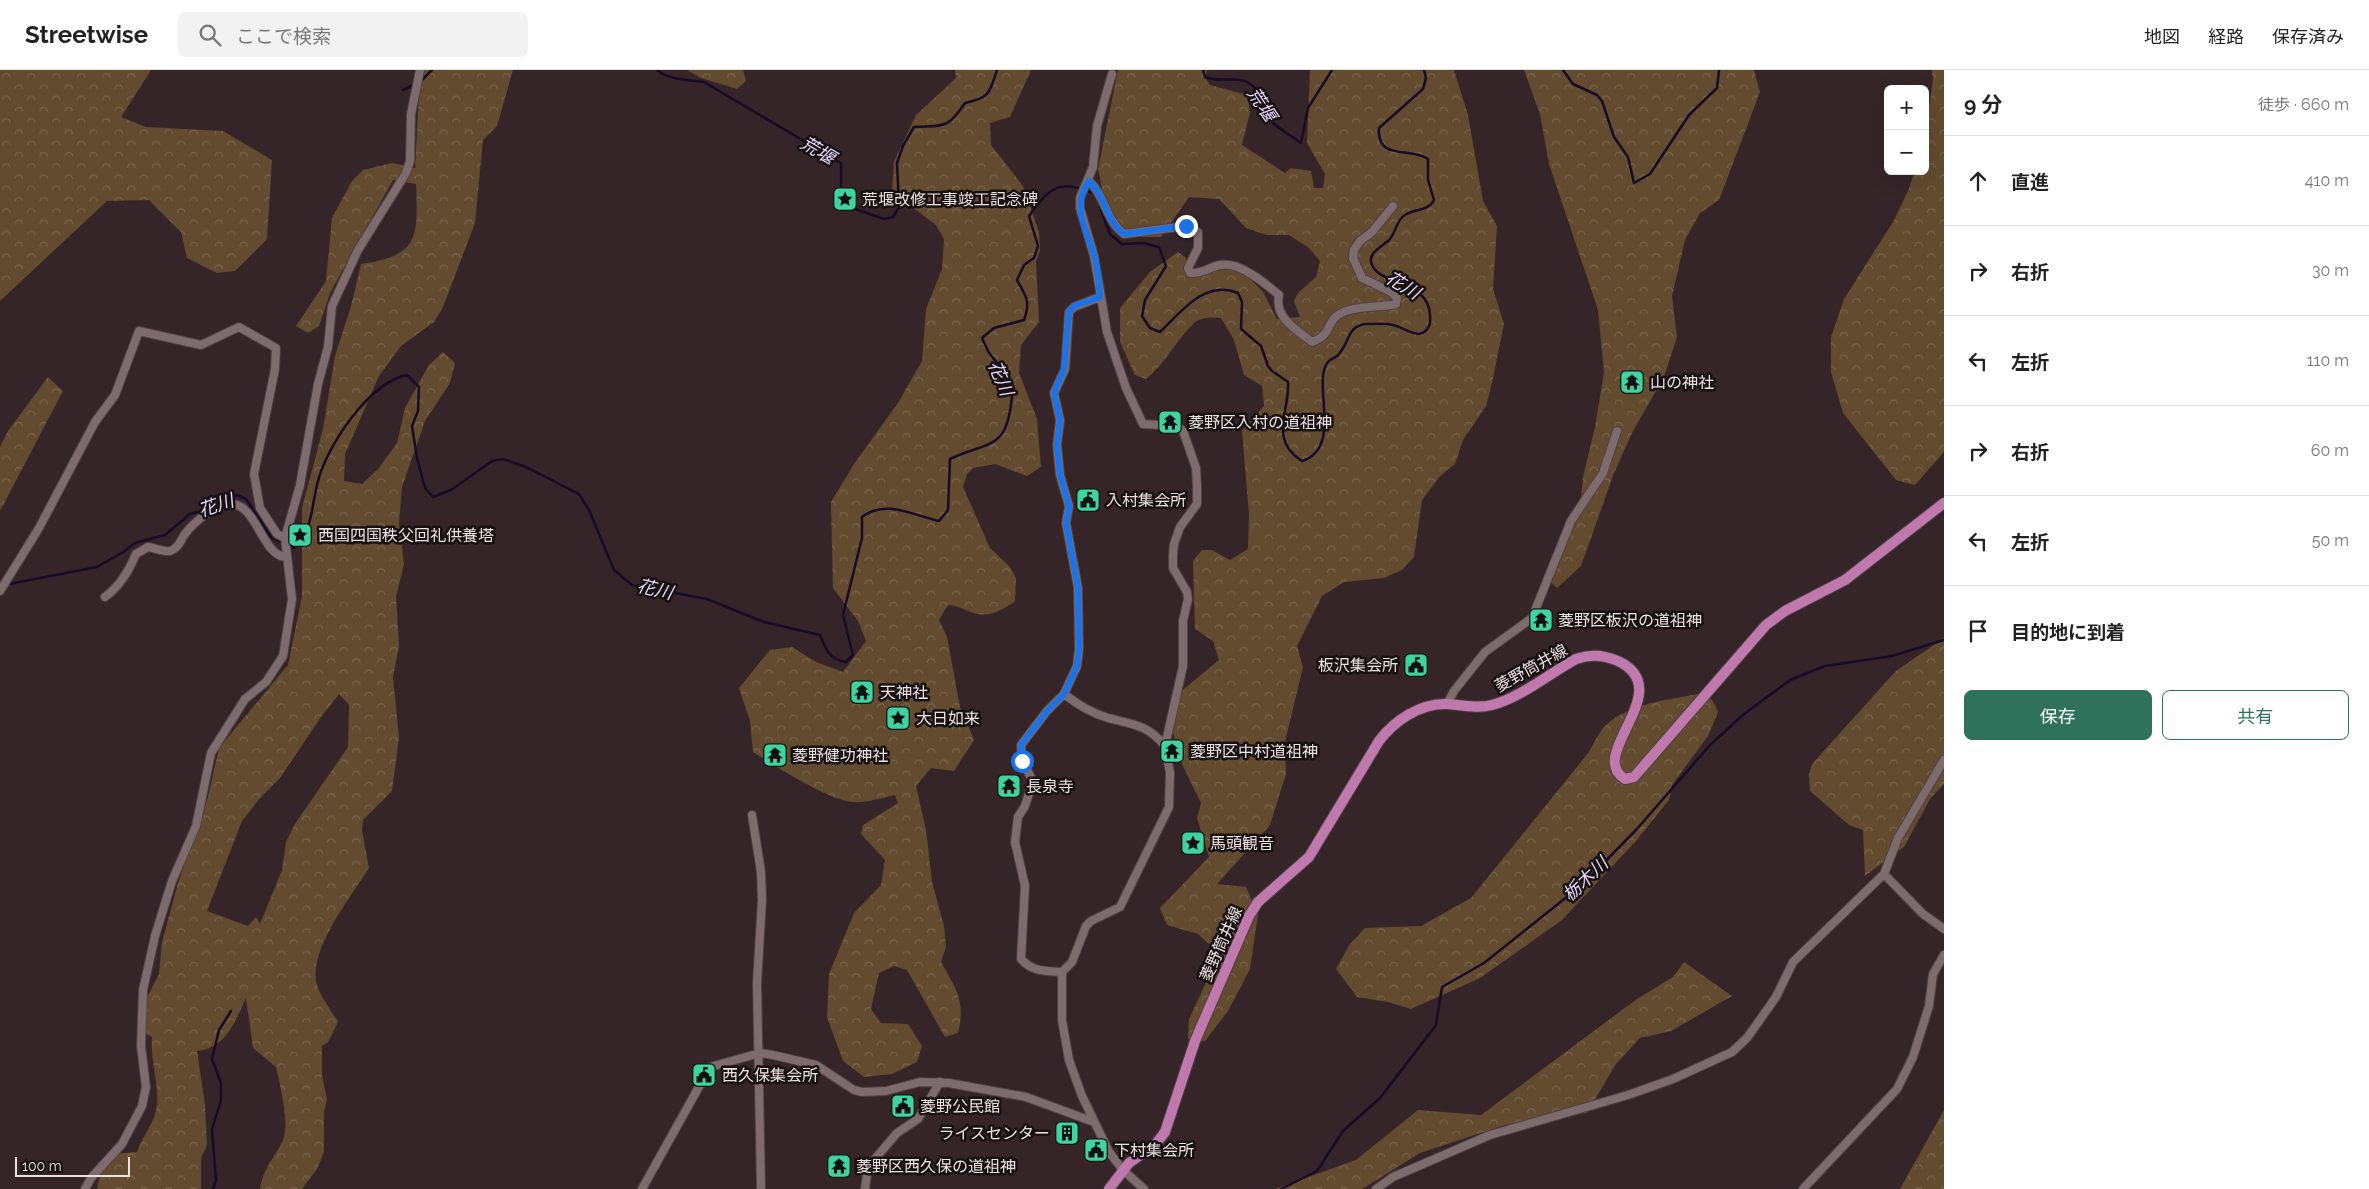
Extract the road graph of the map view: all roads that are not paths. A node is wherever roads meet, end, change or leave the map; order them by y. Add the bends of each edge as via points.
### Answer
1 (420, 70) edge
2 (1112, 74) dead end
3 (1089, 181) junction
4 (1393, 206) dead end
5 (1100, 297) junction
6 (1617, 431) dead end
7 (1944, 503) edge
8 (285, 538) junction
9 (287, 557) junction
10 (0, 590) edge
11 (105, 597) dead end
12 (1064, 694) junction
13 (1447, 704) junction
14 (1166, 746) junction
15 (1944, 760) edge
16 (752, 815) dead end
17 (1884, 874) junction
18 (1944, 929) edge
19 (1944, 955) edge
20 (1062, 972) junction
21 (760, 1053) junction
22 (940, 1082) junction
23 (1094, 1122) junction
24 (1123, 1170) junction
25 (85, 1189) edge
26 (642, 1189) edge
27 (761, 1189) edge
28 (865, 1189) edge
29 (1109, 1189) edge
30 (1144, 1189) edge
31 (1376, 1189) edge
32 (1802, 1189) edge

1 - 8 street via 411,114 410,161 406,173 358,250 332,306 328,347 300,485
2 - 3 street via 1097,126
3 - 4 street via 1102,196 1111,223 1124,234 1186,226 1198,232 1198,248 1188,268 1190,273 1199,274 1228,265 1259,277 1279,295 1279,313 1312,342 1324,338 1336,317 1344,312 1396,304 1398,298 1391,292 1362,278 1353,258 1360,241 1372,232
3 - 5 street via 1080,198 1080,208 1094,256
5 - 12 street via 1074,306 1069,312 1064,369 1054,393 1060,420 1057,445 1060,475 1069,506 1066,523 1078,588 1077,666
5 - 14 street via 1107,332 1137,415 1143,424 1177,426 1183,431 1196,468 1197,504 1180,527 1174,549 1174,568 1188,599 1182,621 1183,666
6 - 13 street via 1603,473 1571,521 1532,618 1485,652
7 - 13 main road, 菱野筒井線 via 1845,580 1776,616 1754,636 1634,777 1621,776 1614,758 1635,709 1639,682 1635,672 1617,661 1604,656 1576,659 1492,706
8 - 9 street
8 - 10 street via 277,534 260,508 254,474 275,369 276,348 239,328 201,345 139,331 115,395 95,422 39,528
9 - 11 street via 274,552 249,515 240,507 228,504 201,517 178,547 168,551 148,547 136,554 130,568
9 - 25 street via 292,599 284,656 266,682 245,699 211,753 196,826 172,880 155,936 143,990 141,1046 146,1087 142,1106 122,1144
12 - 14 street via 1088,710 1126,720 1154,732
12 - 20 street via 1021,745 1022,761 1033,781 1026,806 1018,817 1015,842 1025,886 1021,959 1028,968
13 - 24 main road, 菱野筒井線 via 1419,709 1390,728 1309,857 1258,902 1248,916 1195,1041 1165,1132 1155,1145
14 - 20 street via 1171,793 1161,826 1120,906 1086,926 1072,962
15 - 17 street via 1898,838
16 - 21 street via 761,872 757,983
17 - 18 street via 1923,914
17 - 31 street via 1793,962 1776,997 1747,1038 1732,1052 1628,1095 1490,1135 1393,1177
19 - 32 street via 1933,974 1929,1006 1913,1058 1897,1089
20 - 23 street via 1062,1020 1069,1060
21 - 22 street via 816,1065 862,1092 886,1091 920,1082
21 - 26 street via 710,1067
21 - 27 street
22 - 23 street via 1026,1097
22 - 28 street via 918,1119 896,1133 868,1168
23 - 24 street via 1109,1152
24 - 29 main road, 菱野筒井線
24 - 30 street

